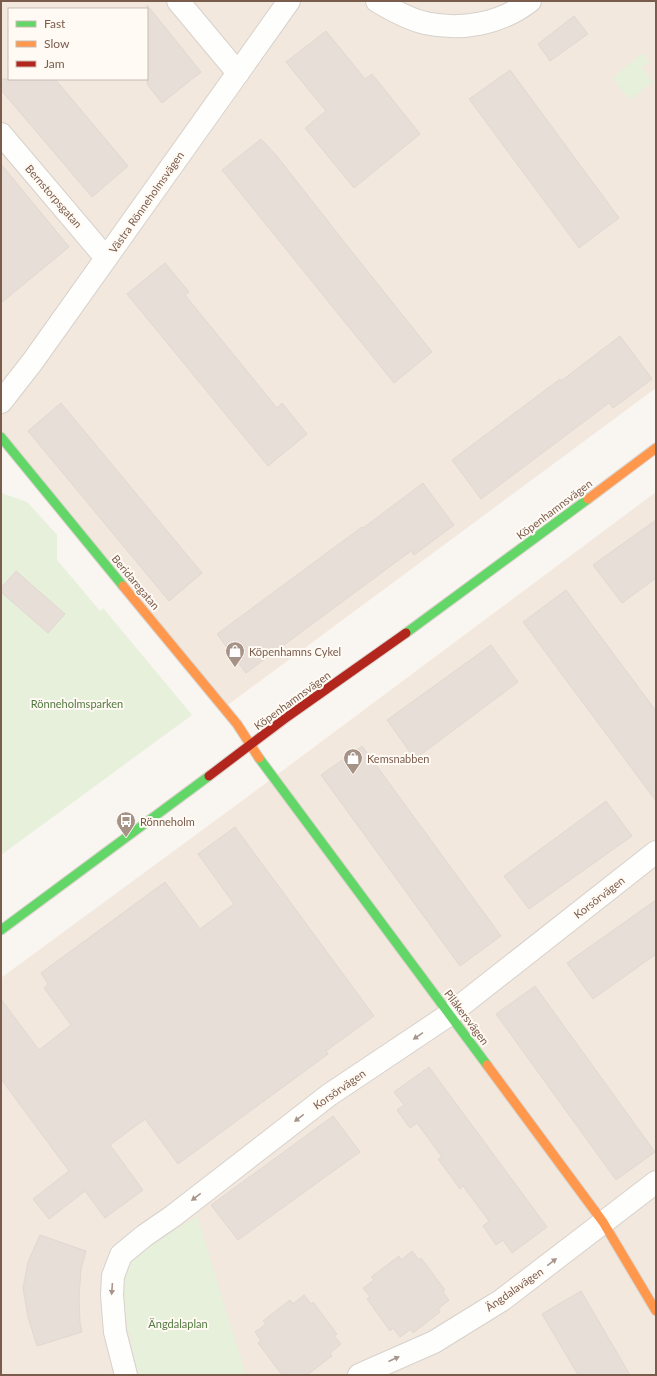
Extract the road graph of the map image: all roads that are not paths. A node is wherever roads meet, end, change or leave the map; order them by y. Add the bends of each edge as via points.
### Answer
1 (178, 1) edge
2 (289, 1) edge
3 (377, 1) edge
4 (530, 1) edge
5 (238, 73) junction
6 (1, 134) edge
7 (106, 258) junction
8 (1, 402) edge
9 (1, 437) edge
10 (656, 448) edge
11 (250, 744) junction
12 (656, 852) edge
13 (1, 930) edge
14 (450, 1014) junction
15 (656, 1182) edge
16 (603, 1222) junction
17 (656, 1311) edge
18 (126, 1375) edge
19 (359, 1375) edge

1 - 5 street
2 - 5 street, Västra Rönneholmsvägen
3 - 4 street via 394,12 425,23 452,26 479,25 502,17
5 - 7 street, Västra Rönneholmsvägen
6 - 7 street, Bernstorpsgatan
7 - 8 street, Västra Rönneholmsvägen
9 - 11 street, Beridaregatan via 220,703
10 - 11 street, Köpenhamnsvägen via 413,628
11 - 13 street, Köpenhamnsvägen
11 - 14 street, Pilåkersvägen
12 - 14 street, Korsörvägen
14 - 16 street, Pilåkersvägen
14 -> 18 street, Korsörvägen via 330,1094 121,1255 113,1276 112,1295 115,1332
15 - 16 street, Ängdalavägen
16 - 17 street, Pilåkersvägen
19 -> 16 street, Ängdalavägen via 434,1342 495,1304

